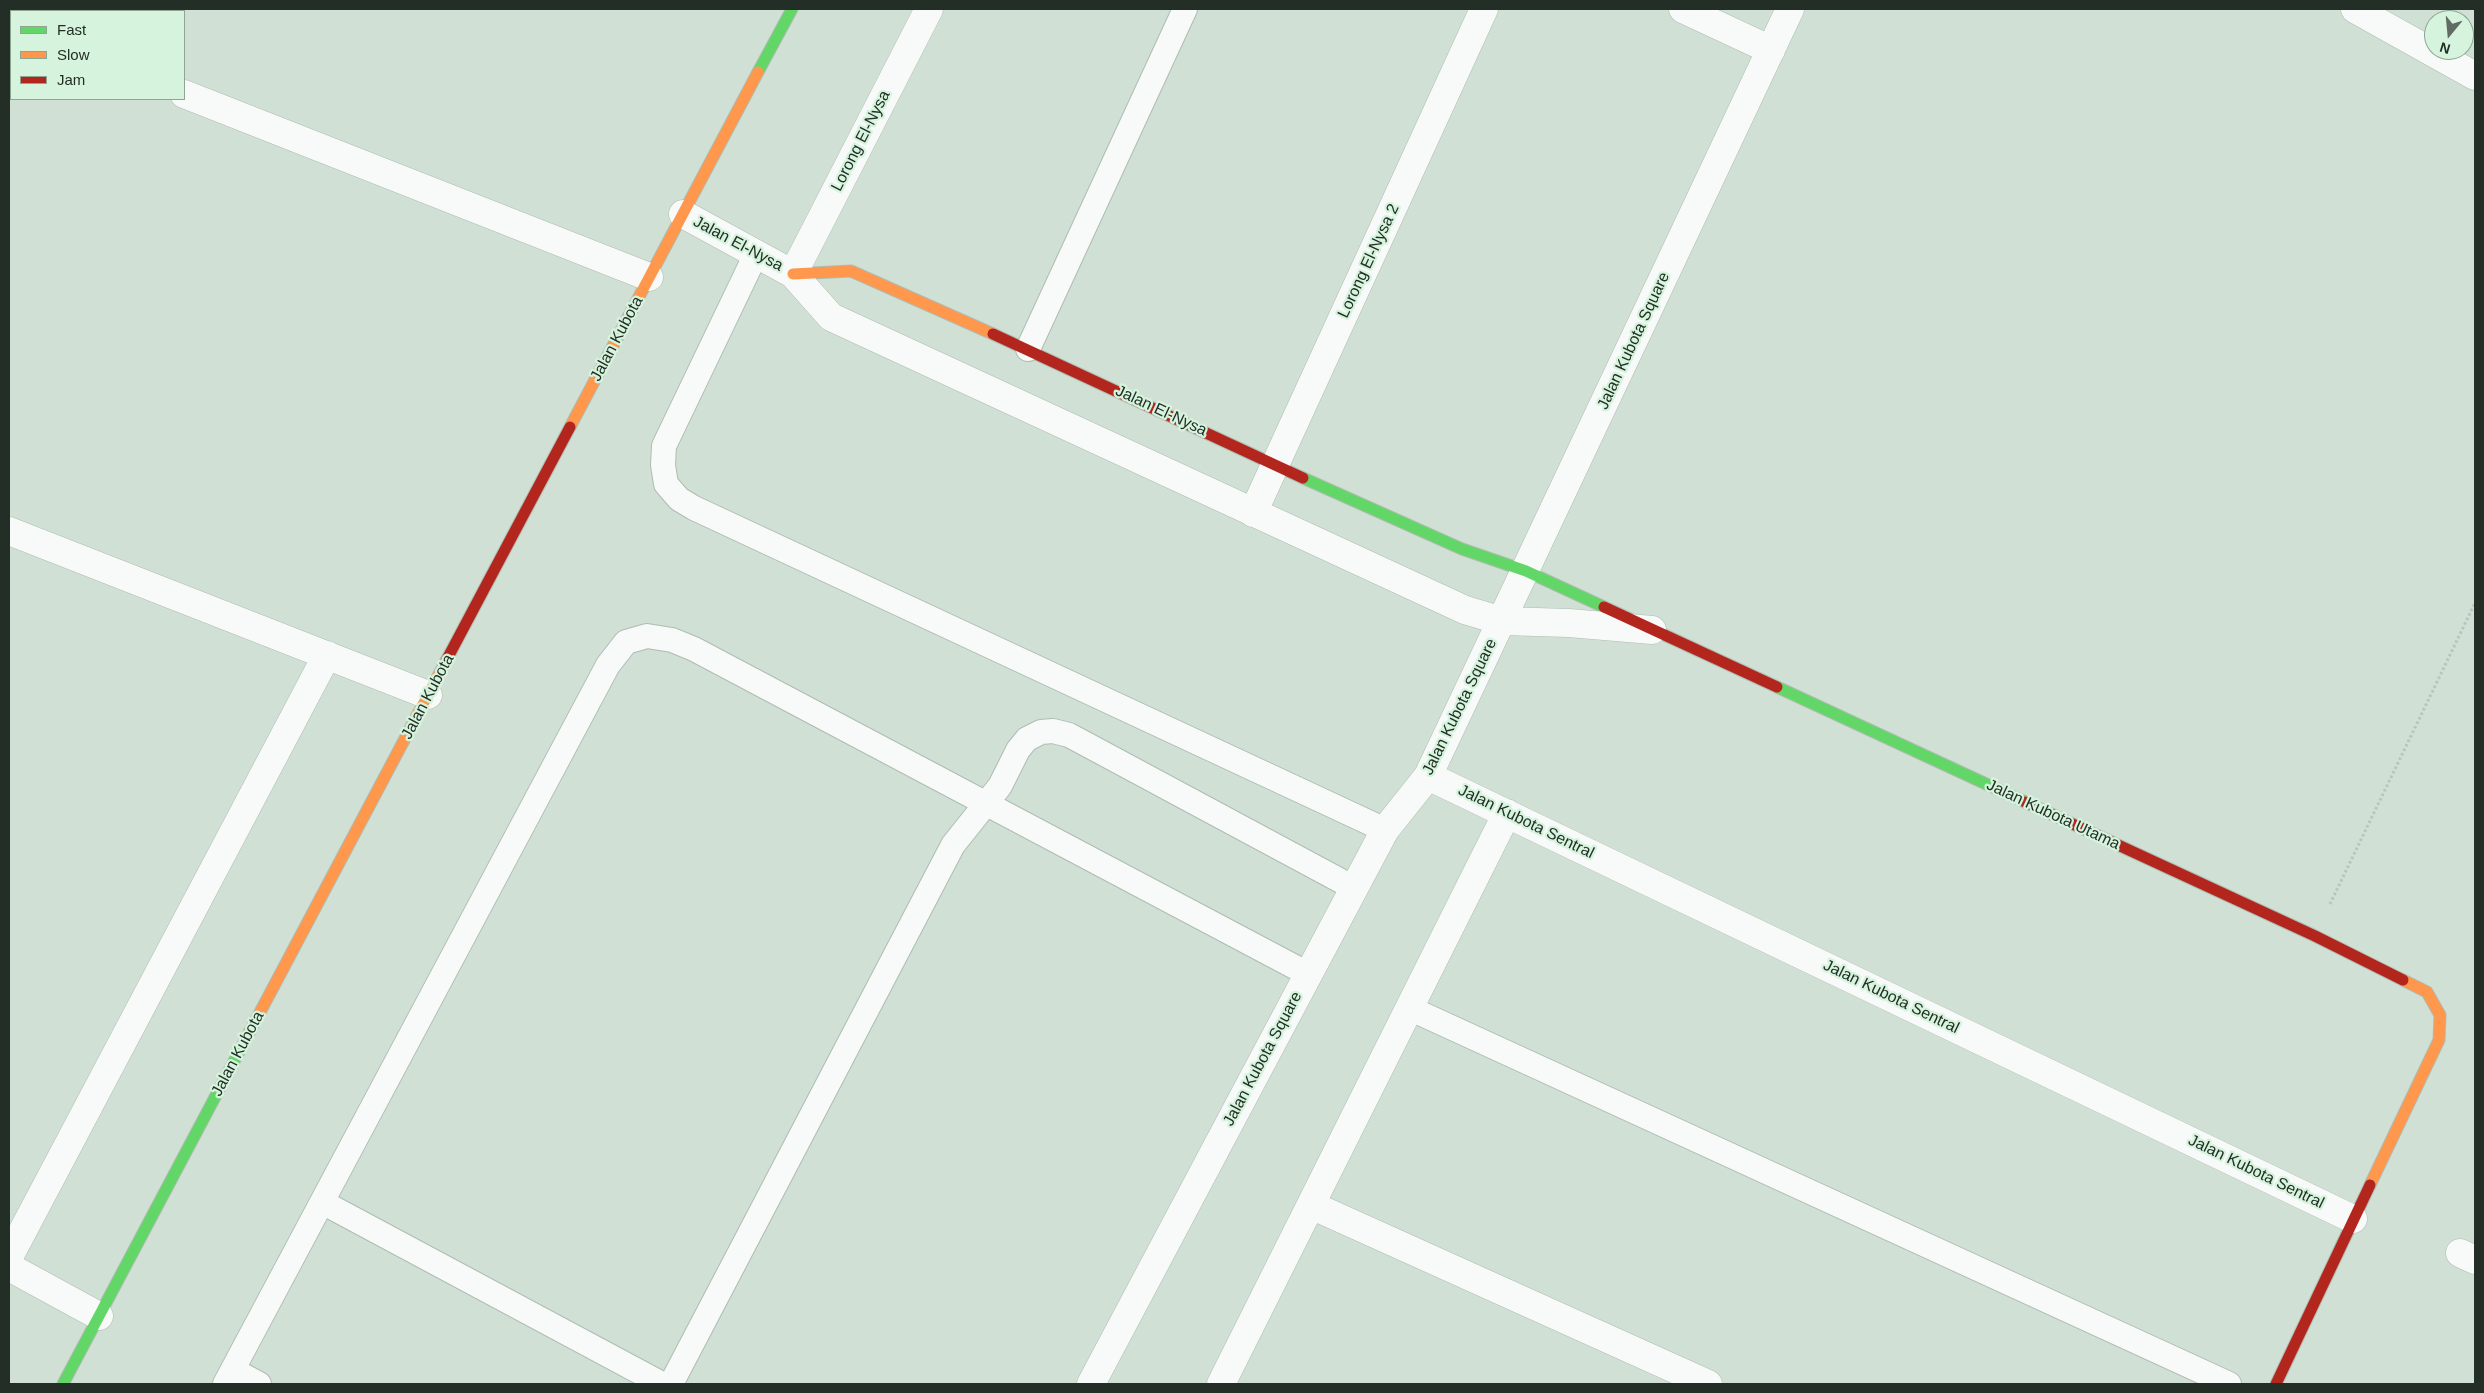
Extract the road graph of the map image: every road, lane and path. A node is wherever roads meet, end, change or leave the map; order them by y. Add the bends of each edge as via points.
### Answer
1 (792, 9) edge
2 (930, 9) edge
3 (1185, 9) edge
4 (1484, 9) edge
5 (1683, 9) edge
6 (1790, 9) edge
7 (2355, 9) edge
8 (1771, 50) junction
9 (2475, 76) edge
10 (185, 94) edge
11 (683, 214) junction
12 (756, 254) junction
13 (792, 274) junction
14 (650, 277) junction
15 (1028, 349) junction
16 (1275, 465) junction
17 (1253, 513) junction
18 (9, 531) edge
19 (1526, 571) junction
20 (2475, 603) edge
21 (1502, 621) junction
22 (1653, 630) junction
23 (327, 656) junction
24 (428, 695) junction
25 (1428, 776) junction
26 (986, 804) junction
27 (1508, 813) junction
28 (1385, 830) junction
29 (1354, 888) junction
30 (2315, 936) junction
31 (1308, 974) junction
32 (1409, 1008) junction
33 (322, 1202) junction
34 (1311, 1205) junction
35 (2353, 1219) junction
36 (9, 1257) edge
37 (9, 1267) edge
38 (99, 1316) junction
39 (229, 1377) edge
40 (63, 1384) edge
41 (259, 1384) edge
42 (662, 1384) edge
43 (671, 1384) edge
44 (1091, 1384) edge
45 (1221, 1384) edge
46 (1708, 1384) edge
47 (2228, 1384) edge
48 (2276, 1384) edge

1 - 11 street, Jalan Kubota
2 - 13 street, Lorong El-Nysa
3 - 15 lane
4 - 16 street, Lorong El-Nysa 2
5 - 8 street
6 - 8 street, Jalan Kubota Square
7 - 9 street
8 - 19 street, Jalan Kubota Square
10 - 14 street
11 - 12 street, Jalan El-Nysa
11 - 14 street, Jalan Kubota
12 - 13 street, Jalan El-Nysa
12 - 28 lane via 664,446 666,484 679,499
13 - 15 street, Jalan El-Nysa via 851,271
13 - 17 street, Jalan El-Nysa via 831,317
14 - 24 street, Jalan Kubota
15 - 16 street, Jalan El-Nysa
16 - 17 street, Lorong El-Nysa 2
16 - 19 street, Jalan El-Nysa via 1462,549
17 - 21 street, Jalan El-Nysa via 1465,610
18 - 23 street
19 - 21 street, Jalan Kubota Square
19 - 22 street, Jalan Kubota Utama
20 - 30 path
21 - 22 street, Jalan Kubota Utama
21 - 25 street, Jalan Kubota Square
22 - 30 street, Jalan Kubota Utama
23 - 24 street
23 - 36 street
24 - 38 street, Jalan Kubota
25 - 27 street, Jalan Kubota Sentral
25 - 28 street, Jalan Kubota Square
26 - 29 lane via 1028,739 1041,732 1053,731 1068,735
26 - 31 lane
26 - 33 lane via 694,649 672,640 647,636 626,642 608,665
26 - 43 lane via 953,845
27 - 32 street
27 - 35 street, Jalan Kubota Sentral
28 - 29 street, Jalan Kubota Square
29 - 31 street, Jalan Kubota Square
30 - 35 street, Jalan Kubota Utama via 2427,992 2440,1015 2439,1040
31 - 44 street, Jalan Kubota Square
32 - 34 street
32 - 47 lane
33 - 39 lane
33 - 42 lane
34 - 45 street
34 - 46 street
35 - 48 street
37 - 38 street
38 - 40 street, Jalan Kubota
39 - 41 lane

